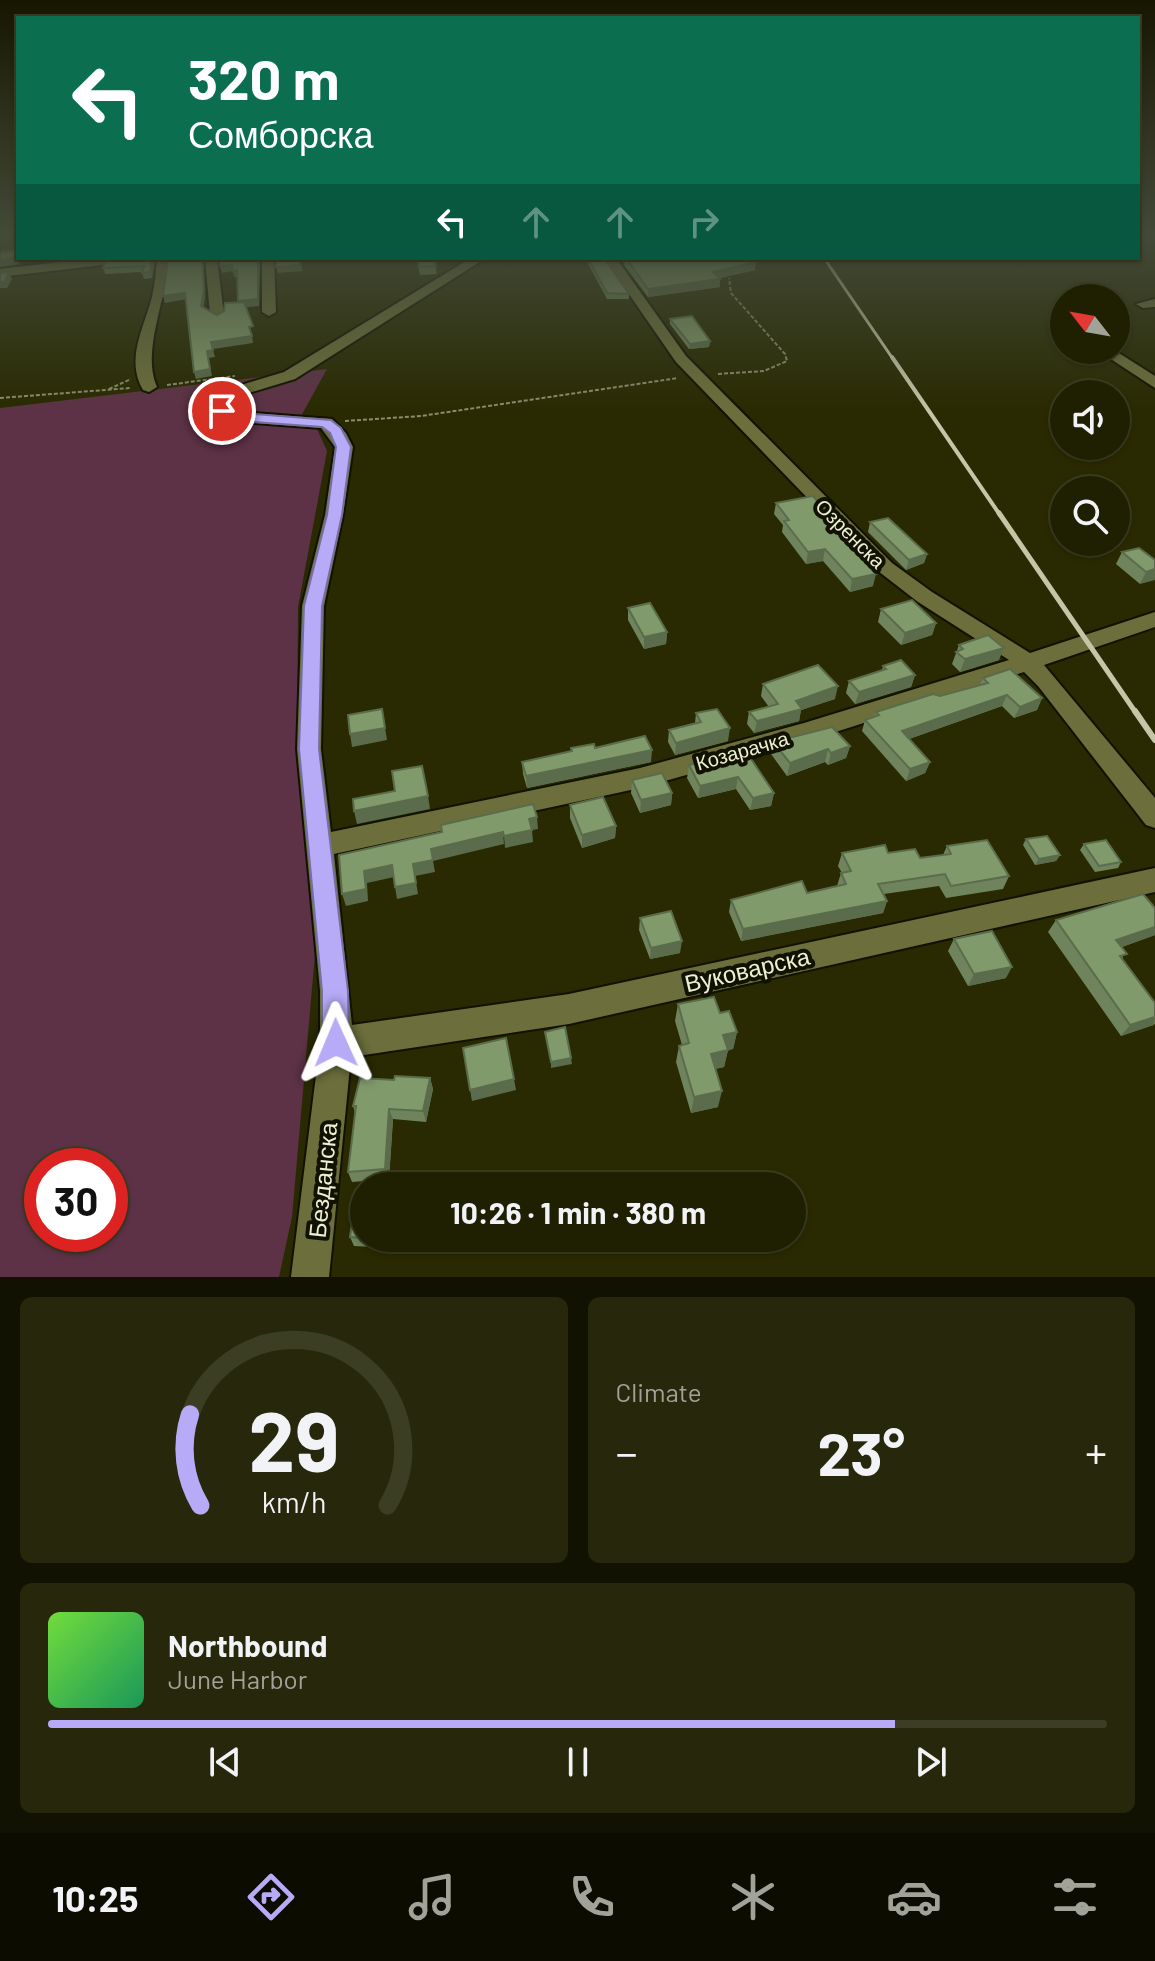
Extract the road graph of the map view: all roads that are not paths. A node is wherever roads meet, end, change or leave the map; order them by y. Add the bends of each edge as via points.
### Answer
1 (159, 294) edge
2 (215, 294) edge
3 (269, 294) edge
4 (420, 294) edge
5 (635, 294) edge
6 (269, 312) dead end
7 (217, 315) edge
8 (1126, 364) edge
9 (146, 380) road end
10 (1155, 383) edge
11 (1155, 619) edge
12 (1026, 661) junction
13 (1155, 817) edge
14 (319, 846) junction
15 (1155, 880) edge
16 (336, 1043) junction
17 (310, 1277) edge

1 - 9 street via 143,348
2 - 7 street
3 - 6 street
4 - 14 street, Безданска via 290,377 237,392 221,406 225,414 239,417 326,423 344,447 313,606 309,749
5 - 12 street, Озренска via 681,359 885,567
8 - 10 street
11 - 12 street, Козарачка
12 - 13 street
12 - 14 street, Козарачка via 886,709 684,767
14 - 16 street, Безданска
15 - 16 street, Вуковарска via 569,1009
16 - 17 street, Безданска

